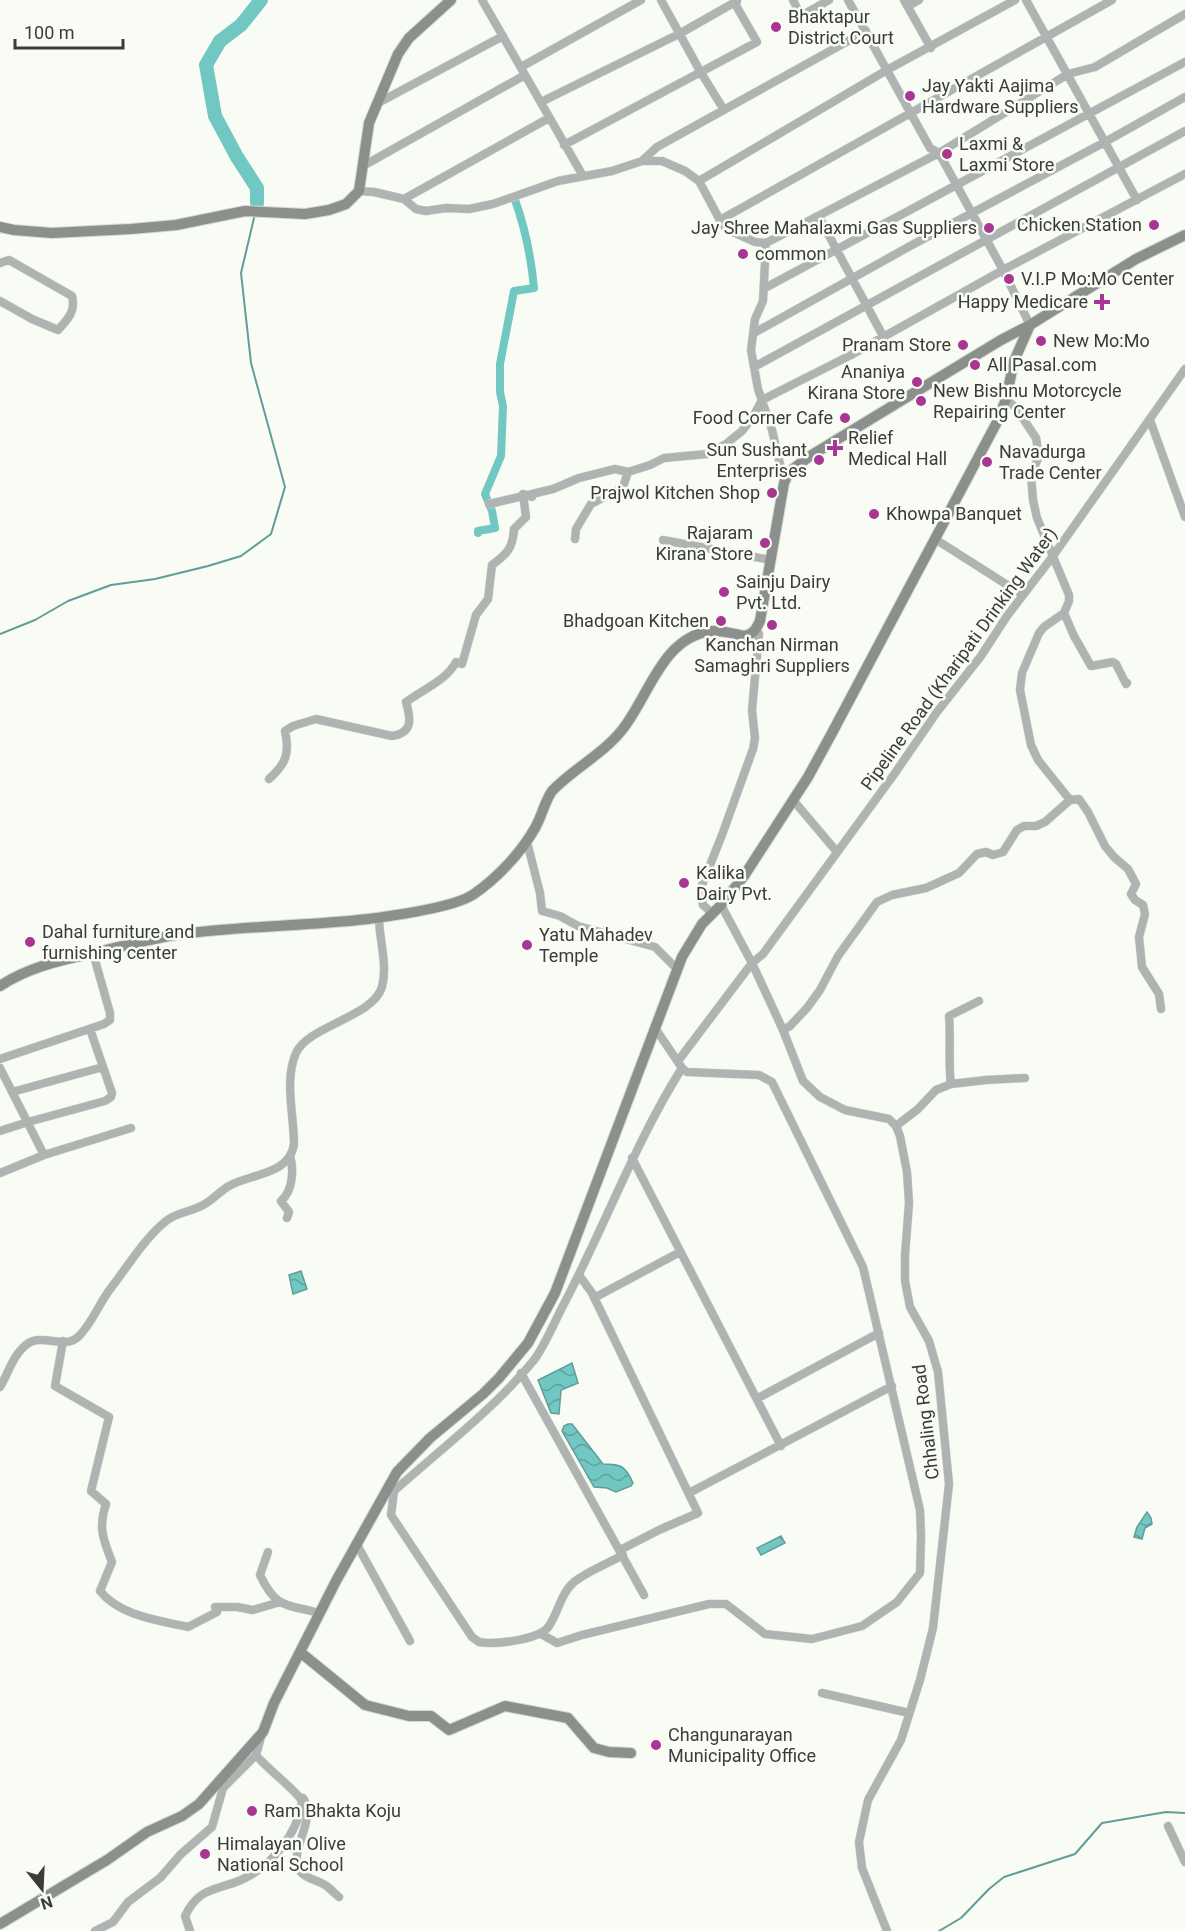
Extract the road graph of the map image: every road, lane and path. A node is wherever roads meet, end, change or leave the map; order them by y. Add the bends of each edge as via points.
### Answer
1 (451, 0) edge
2 (482, 0) edge
3 (640, 0) edge
4 (661, 0) edge
5 (793, 0) edge
6 (829, 0) edge
7 (848, 0) edge
8 (919, 0) edge
9 (1015, 0) edge
10 (1026, 0) edge
11 (1112, 0) edge
12 (736, 1) edge
13 (906, 3) edge
14 (1185, 14) edge
15 (866, 31) junction
16 (679, 34) junction
17 (502, 36) junction
18 (1047, 36) junction
19 (931, 48) junction
20 (1185, 63) edge
21 (521, 67) junction
22 (887, 70) junction
23 (700, 71) junction
24 (1068, 74) junction
25 (525, 75) junction
26 (1185, 97) edge
27 (541, 102) junction
28 (376, 104) junction
29 (724, 110) junction
30 (911, 113) junction
31 (1090, 114) junction
32 (549, 118) junction
33 (1185, 131) edge
34 (1105, 142) junction
35 (564, 145) junction
36 (939, 153) junction
37 (642, 161) junction
38 (363, 166) junction
39 (1119, 168) junction
40 (1185, 174) edge
41 (582, 176) junction
42 (699, 180) junction
43 (957, 186) junction
44 (359, 191) junction
45 (404, 199) junction
46 (1137, 200) junction
47 (972, 213) junction
48 (819, 217) junction
49 (720, 220) junction
50 (0, 227) edge
51 (1185, 235) edge
52 (986, 239) junction
53 (766, 243) junction
54 (837, 249) junction
55 (0, 263) edge
56 (1003, 270) junction
57 (853, 279) junction
58 (765, 288) junction
59 (0, 300) edge
60 (866, 306) junction
61 (1030, 325) junction
62 (754, 333) junction
63 (883, 336) junction
64 (754, 367) junction
65 (1185, 369) edge
66 (1006, 399) junction
67 (762, 400) junction
68 (1150, 420) junction
69 (628, 472) junction
70 (784, 483) junction
71 (528, 496) junction
72 (489, 504) dead end
73 (1185, 517) edge
74 (575, 539) dead end
75 (935, 539) junction
76 (663, 540) dead end
77 (1053, 556) junction
78 (771, 560) junction
79 (1023, 595) junction
80 (1064, 613) junction
81 (756, 629) junction
82 (1127, 683) dead end
83 (269, 778) dead end
84 (793, 800) junction
85 (1070, 801) junction
86 (527, 842) junction
87 (837, 852) junction
88 (721, 905) junction
89 (712, 914) junction
90 (379, 918) junction
91 (93, 953) junction
92 (752, 963) junction
93 (678, 969) junction
94 (0, 986) edge
95 (979, 1001) dead end
96 (1161, 1009) dead end
97 (656, 1028) junction
98 (90, 1029) junction
99 (783, 1030) junction
100 (0, 1059) edge
101 (680, 1064) junction
102 (103, 1067) junction
103 (0, 1068) edge
104 (1025, 1078) dead end
105 (951, 1084) junction
106 (7, 1088) edge
107 (28, 1122) junction
108 (896, 1126) junction
109 (131, 1128) dead end
110 (0, 1131) edge
111 (44, 1155) junction
112 (290, 1156) junction
113 (632, 1158) junction
114 (0, 1173) edge
115 (287, 1218) dead end
116 (680, 1252) junction
117 (579, 1275) junction
118 (594, 1298) junction
119 (879, 1333) junction
120 (63, 1341) junction
121 (521, 1373) junction
122 (892, 1386) junction
123 (0, 1387) edge
124 (758, 1398) junction
125 (782, 1446) junction
126 (689, 1493) junction
127 (356, 1543) junction
128 (268, 1552) dead end
129 (621, 1552) junction
130 (644, 1595) dead end
131 (280, 1602) junction
132 (319, 1613) junction
133 (541, 1634) junction
134 (410, 1641) dead end
135 (300, 1652) junction
136 (822, 1693) dead end
137 (909, 1713) junction
138 (263, 1732) junction
139 (631, 1753) dead end
140 (256, 1755) junction
141 (299, 1796) junction
142 (1168, 1826) dead end
143 (1185, 1862) edge
144 (339, 1897) dead end
145 (0, 1924) edge
146 (95, 1931) edge
147 (190, 1931) edge
148 (887, 1931) edge

1 - 28 main road via 409,38
2 - 17 street
3 - 21 street
4 - 16 street
5 - 6 street via 801,16
7 - 15 street
8 - 13 street
9 - 19 street
10 - 18 street
11 - 18 street
12 - 16 street
12 - 23 street via 757,42
13 - 19 street
14 - 24 street via 1095,67
15 - 22 street
15 - 29 street
16 - 23 street
16 - 27 street
17 - 21 street
17 - 28 street
18 - 24 street
18 - 30 street
19 - 22 street
20 - 31 street
21 - 25 street
22 - 30 street
22 - 42 street
23 - 29 street
23 - 35 street
24 - 31 street
24 - 36 street
25 - 27 street
25 - 38 street
26 - 34 street
27 - 32 street
28 - 38 main road via 367,131
29 - 37 street via 657,147
30 - 36 street via 930,148
30 - 49 street
31 - 34 street
31 - 43 street
32 - 35 street
32 - 45 street
33 - 39 street
34 - 39 street
34 - 47 street
35 - 41 street
36 - 43 street
36 - 48 street
37 - 41 street
37 - 42 street via 662,161
38 - 44 main road
39 - 46 street
39 - 52 street
40 - 46 street
41 - 45 street via 469,209 426,211 416,209
42 - 49 street
43 - 47 street
43 - 54 street
44 - 45 street
44 - 50 main road via 346,204 305,214 244,211 176,225 52,233
46 - 56 street
47 - 52 street
47 - 57 street
48 - 53 street
48 - 54 street
49 - 53 street via 728,230
51 - 61 main road via 1136,259
52 - 56 street
52 - 60 street
53 - 58 street
54 - 57 street
54 - 58 street
55 - 59 street via 9,260 72,296 74,305 70,317 58,330
56 - 61 street
56 - 63 street
57 - 60 street
57 - 62 street
58 - 62 street
60 - 63 street
60 - 64 street
61 - 66 main road via 1014,361
61 - 70 main road via 810,456 789,472
62 - 64 street
63 - 67 street
64 - 67 street
65 - 68 street, Pipeline Road (Kharipati Drinking Water)
66 - 75 main road
66 - 77 street via 1036,438 1039,456 1030,487 1037,518
67 - 69 street via 742,431 726,444 706,454 664,458
67 - 70 street
68 - 73 street
68 - 77 street, Pipeline Road (Kharipati Drinking Water)
69 - 71 street via 615,470 579,478
69 - 74 street via 623,487 591,504 576,529
70 - 78 main road
71 - 72 street
71 - 83 street via 526,517 514,529 514,543 492,565 488,599 476,615 462,664 456,662 429,688 406,702 411,717 406,731 392,736 316,719 293,726 285,731 285,760
75 - 79 street
75 - 84 main road
76 - 78 street
77 - 79 street, Pipeline Road (Kharipati Drinking Water)
77 - 80 street via 1069,596
78 - 81 main road
79 - 87 street, Pipeline Road (Kharipati Drinking Water)
80 - 82 street via 1091,666 1113,662
80 - 85 street via 1039,633 1022,673 1020,690 1031,745
81 - 86 main road via 744,636 710,631 675,647 621,732 552,791
81 - 89 street via 759,634 752,702 755,738 700,890 703,905
84 - 87 street
84 - 88 main road
85 - 96 street via 1079,799 1105,846 1128,869 1136,884 1131,894 1143,904 1144,914 1140,937 1142,967 1159,994
85 - 99 street via 1046,822 1017,830 1003,852 977,854 959,873 926,888 877,902 838,956 814,999
86 - 90 main road via 469,897
86 - 93 street via 542,911 578,926 655,947
87 - 92 street, Pipeline Road (Kharipati Drinking Water) via 763,954
88 - 89 main road
88 - 92 street
89 - 93 main road via 694,936
90 - 91 main road via 180,934
90 - 112 street via 384,967 381,991 340,1022 307,1039 295,1054 291,1080 294,1144
91 - 94 main road via 33,968
91 - 98 street via 110,1020
92 - 99 street
92 - 101 street, Pipeline Road (Kharipati Drinking Water)
93 - 97 main road
95 - 105 street via 949,1016
97 - 101 street
97 - 127 main road via 555,1293 537,1329 499,1378 429,1438 397,1472
98 - 100 street
98 - 102 street
99 - 108 street via 803,1081 820,1097 845,1110 889,1119
101 - 113 street, Pipeline Road (Kharipati Drinking Water)
101 - 119 street via 687,1072 759,1075 772,1082 863,1267
102 - 106 street
102 - 107 street via 111,1097
103 - 106 street
104 - 105 street
105 - 108 street via 936,1090
106 - 107 street
107 - 110 street
107 - 111 street
108 - 137 street, Chhaling Road via 909,1187 905,1281 910,1307 929,1341 938,1372 949,1484 933,1628
109 - 111 street
111 - 114 street
112 - 115 street via 293,1165 289,1190 282,1200 289,1212
112 - 120 street via 270,1171 228,1186 204,1205 164,1222 108,1291 80,1335
113 - 116 street
113 - 117 street, Pipeline Road (Kharipati Drinking Water)
116 - 118 street
116 - 124 street
117 - 118 street
117 - 121 street, Pipeline Road (Kharipati Drinking Water) via 535,1359
118 - 126 street
119 - 122 street
119 - 124 street
120 - 123 street via 39,1339 27,1343
120 - 131 street via 55,1386 109,1417 91,1491 106,1504 102,1536 112,1562 100,1591 107,1600 131,1612 188,1627 217,1612 215,1607 253,1610
121 - 129 street
121 - 133 street, Pipeline Road (Kharipati Drinking Water) via 499,1398 394,1491 391,1515 475,1641 496,1642
122 - 125 street
122 - 133 street via 920,1510 921,1536 920,1573 897,1602 862,1626 812,1639 765,1634 726,1604 709,1604 556,1643
124 - 125 street
125 - 126 street
126 - 129 street via 698,1513
127 - 132 main road
127 - 134 street
128 - 131 street via 260,1575 273,1598
129 - 130 street
129 - 133 street via 574,1582
131 - 132 street
132 - 135 main road
135 - 138 main road
135 - 139 main road via 364,1705 409,1716 431,1716 450,1730 505,1706 568,1718 594,1748
136 - 137 street
137 - 148 street, Chhaling Road via 901,1740 868,1800 859,1842 862,1868
138 - 140 street
138 - 145 main road via 199,1804
140 - 141 street
140 - 146 street via 222,1788 212,1827 160,1878 128,1902 112,1922
141 - 144 street via 307,1803 308,1815 296,1861 301,1872
141 - 147 street via 302,1801 295,1826 279,1851 242,1879 199,1895 185,1916
142 - 143 street

